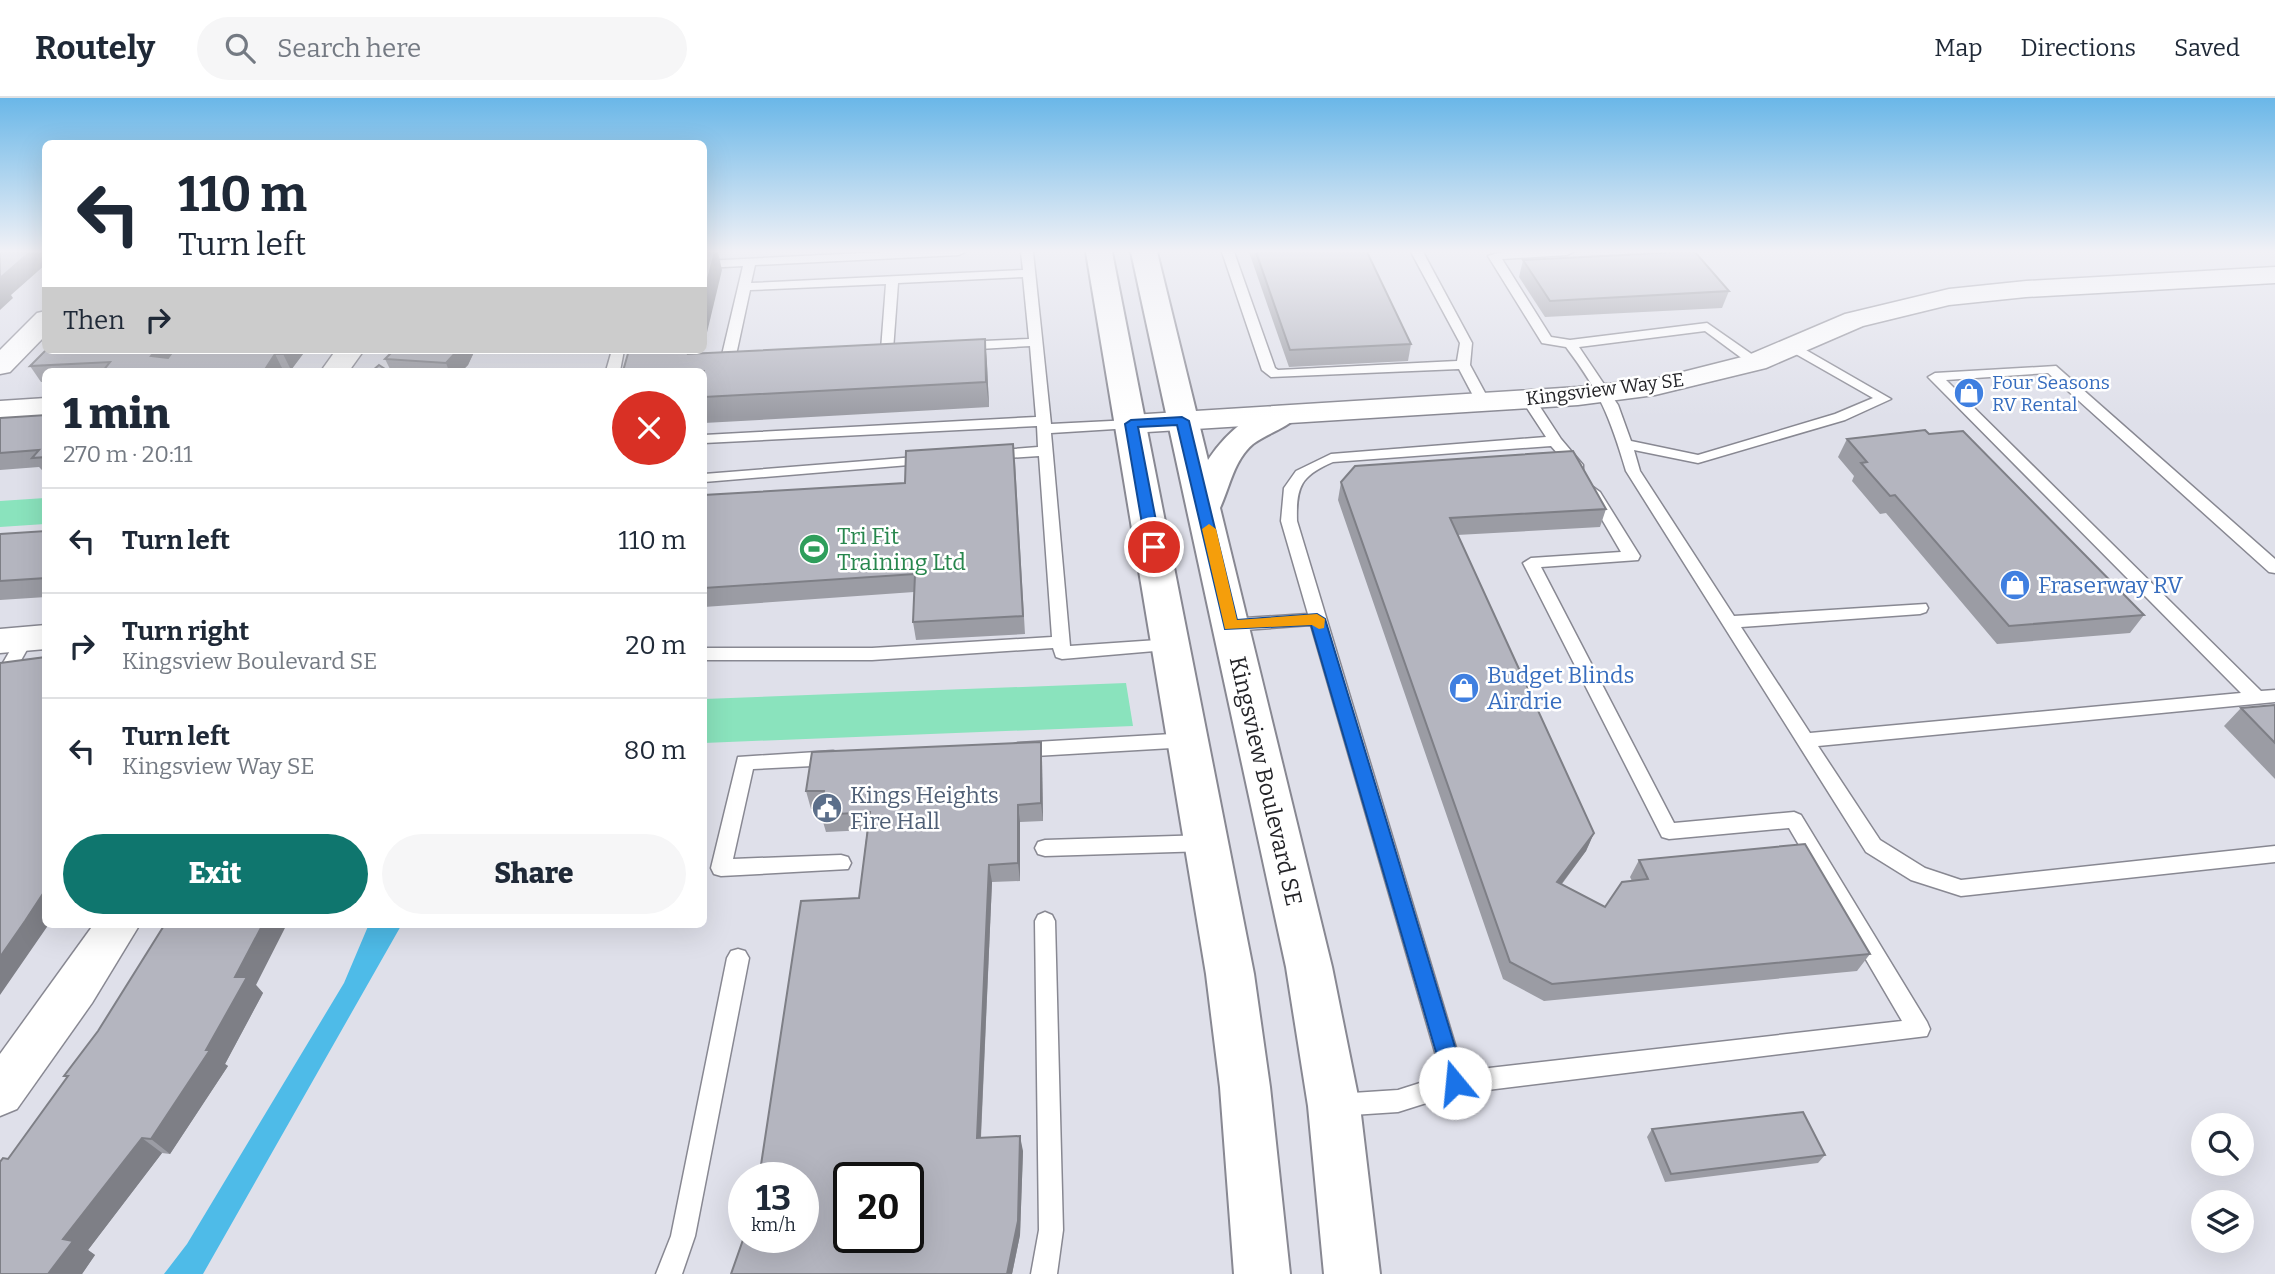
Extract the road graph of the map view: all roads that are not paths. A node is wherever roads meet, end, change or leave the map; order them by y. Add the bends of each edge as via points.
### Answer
1 (740, 307) edge
2 (890, 307) edge
3 (1032, 307) edge
4 (1109, 307) edge
5 (1156, 307) edge
6 (1247, 307) edge
7 (1447, 307) edge
8 (1526, 307) edge
9 (1908, 307) edge
10 (42, 323) edge
11 (1036, 342) junction
12 (1570, 344) junction
13 (1792, 346) junction
14 (941, 347) edge
15 (887, 350) edge
16 (755, 358) edge
17 (1756, 362) junction
18 (1463, 365) junction
19 (0, 366) edge
20 (1602, 393) junction
21 (1528, 399) junction
22 (1483, 402) junction
23 (42, 407) edge
24 (0, 410) edge
25 (1284, 414) junction
26 (1182, 421) junction
27 (1131, 424) junction
28 (1044, 425) junction
29 (707, 439) edge
30 (1555, 441) junction
31 (1625, 444) junction
32 (1046, 451) junction
33 (978, 456) edge
34 (950, 458) edge
35 (707, 478) edge
36 (1204, 506) junction
37 (2275, 568) edge
38 (1920, 608) dead end
39 (1317, 619) junction
40 (1728, 622) junction
41 (1230, 625) junction
42 (24, 639) edge
43 (1061, 642) junction
44 (1172, 645) junction
45 (707, 654) edge
46 (0, 683) edge
47 (2266, 697) edge
48 (1189, 740) junction
49 (1805, 740) junction
50 (1003, 751) edge
51 (853, 757) edge
52 (1207, 843) junction
53 (1045, 848) dead end
54 (2275, 854) edge
55 (841, 863) dead end
56 (1045, 921) dead end
57 (115, 928) edge
58 (738, 958) dead end
59 (1455, 1083) junction
60 (0, 1093) edge
61 (1334, 1106) junction
62 (669, 1274) edge
63 (1044, 1274) edge
64 (1262, 1274) edge
65 (1352, 1274) edge

1 - 16 lane via 728,359
2 - 15 lane
3 - 11 lane
4 - 27 main road
5 - 26 main road, Kingsview Boulevard SE
6 - 18 lane via 1269,370 1276,374
7 - 18 lane via 1466,343
8 - 12 lane via 1547,340
9 - 13 street, Kingsview Way SE via 1854,320
10 - 19 street
11 - 14 lane
11 - 28 lane
12 - 17 lane via 1707,327
12 - 20 lane
13 - 17 street, Kingsview Way SE
13 - 31 lane via 1884,399 1840,417 1698,459
17 - 20 street, Kingsview Way SE via 1667,385
18 - 22 lane
20 - 21 street, Kingsview Way SE
20 - 31 lane via 1622,427
21 - 22 street, Kingsview Way SE
21 - 30 lane
22 - 25 street, Kingsview Way SE
23 - 24 street
25 - 26 street, Kingsview Way SE
25 - 36 main road via 1245,432 1232,446
26 - 27 street, Kingsview Way SE
26 - 36 main road, Kingsview Boulevard SE
27 - 28 lane
27 - 44 main road
28 - 29 lane
28 - 32 lane
30 - 39 lane via 1358,454 1331,458 1298,474 1290,486 1289,522
30 - 59 lane via 1578,467 1632,556 1531,563 1669,831 1794,820 1919,1029
31 - 40 lane via 1633,471
32 - 33 lane
32 - 43 lane
34 - 35 lane
36 - 41 main road, Kingsview Boulevard SE
37 - 47 lane via 2051,369 1935,377
38 - 40 lane
39 - 41 lane
39 - 59 lane
40 - 49 lane
41 - 61 main road, Kingsview Boulevard SE via 1309,967
42 - 46 lane
43 - 44 lane via 1062,653
43 - 45 lane via 872,654
44 - 48 main road
47 - 49 lane
48 - 50 lane
48 - 52 main road
49 - 54 lane via 1873,846 1918,874 1961,888
51 - 55 lane via 745,762 721,869
52 - 53 lane
52 - 64 main road via 1243,1075
56 - 63 lane via 1051,1230
57 - 60 street
58 - 62 lane via 683,1236
59 - 61 lane via 1398,1101
61 - 65 main road, Kingsview Boulevard SE

